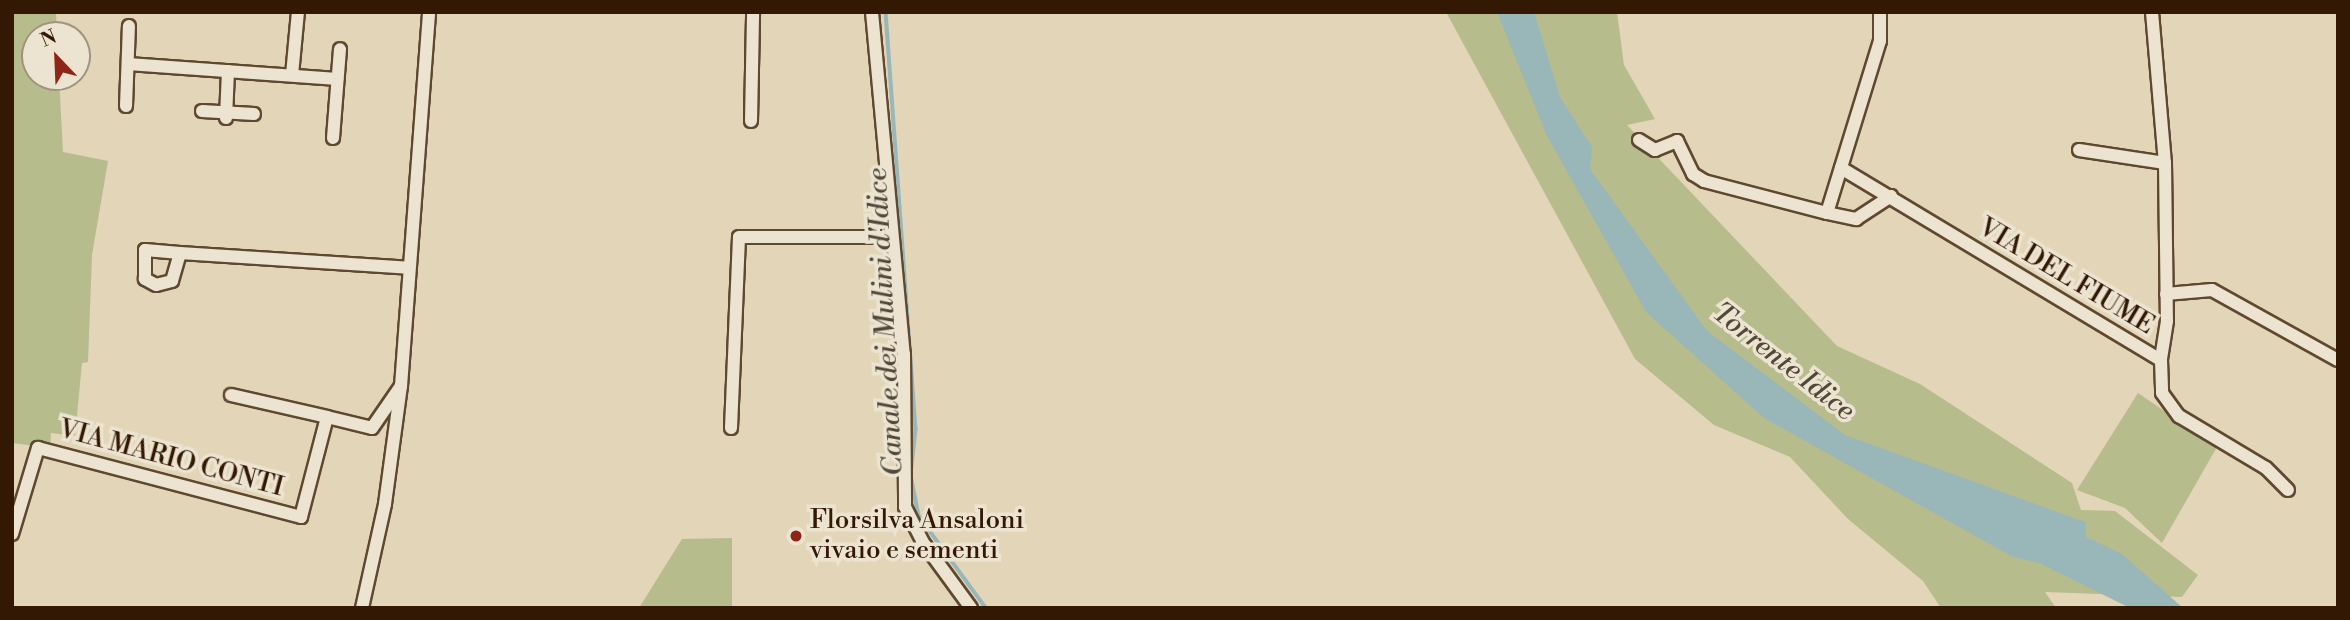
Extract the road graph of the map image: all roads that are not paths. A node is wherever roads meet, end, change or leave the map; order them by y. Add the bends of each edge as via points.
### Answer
1 (298, 12) edge
2 (429, 12) edge
3 (753, 12) edge
4 (872, 12) edge
5 (1880, 12) edge
6 (2152, 13) edge
7 (129, 26) dead end
8 (340, 49) dead end
9 (128, 64) junction
10 (228, 71) junction
11 (292, 75) junction
12 (337, 79) junction
13 (126, 106) dead end
14 (202, 111) dead end
15 (254, 114) dead end
16 (226, 115) junction
17 (751, 121) dead end
18 (333, 138) dead end
19 (1639, 140) dead end
20 (2078, 150) dead end
21 (2165, 163) junction
22 (1841, 168) junction
23 (1892, 196) junction
24 (1827, 213) junction
25 (892, 237) junction
26 (180, 253) dead end
27 (409, 268) junction
28 (2166, 294) junction
29 (2161, 360) junction
30 (2338, 360) edge
31 (401, 386) junction
32 (231, 396) dead end
33 (327, 417) junction
34 (730, 428) dead end
35 (2288, 490) dead end
36 (12, 534) edge
37 (362, 608) edge
38 (971, 608) edge

1 - 11 street
2 - 27 street
3 - 17 street
4 - 25 street
5 - 22 street via 1880,41
6 - 21 street
7 - 9 street
8 - 12 street
9 - 10 street
9 - 13 street
10 - 11 street
10 - 16 street
11 - 12 street
12 - 18 street
14 - 16 street
15 - 16 street
19 - 24 street via 1655,149 1677,141 1693,174 1704,181
20 - 21 street
21 - 28 street
22 - 23 street, VIA DEL FIUME
22 - 24 street
23 - 24 street via 1856,219
23 - 29 street, VIA DEL FIUME
25 - 34 street via 739,237
25 - 38 street via 906,389 905,507 922,541
26 - 27 street
27 - 31 street
28 - 29 street
28 - 30 street via 2212,290
29 - 35 street, VIA DEL FIUME via 2162,393 2179,415 2266,468
31 - 33 street via 372,428
31 - 37 street via 386,504
32 - 33 street
33 - 36 street, VIA MARIO CONTI via 301,517 37,447

